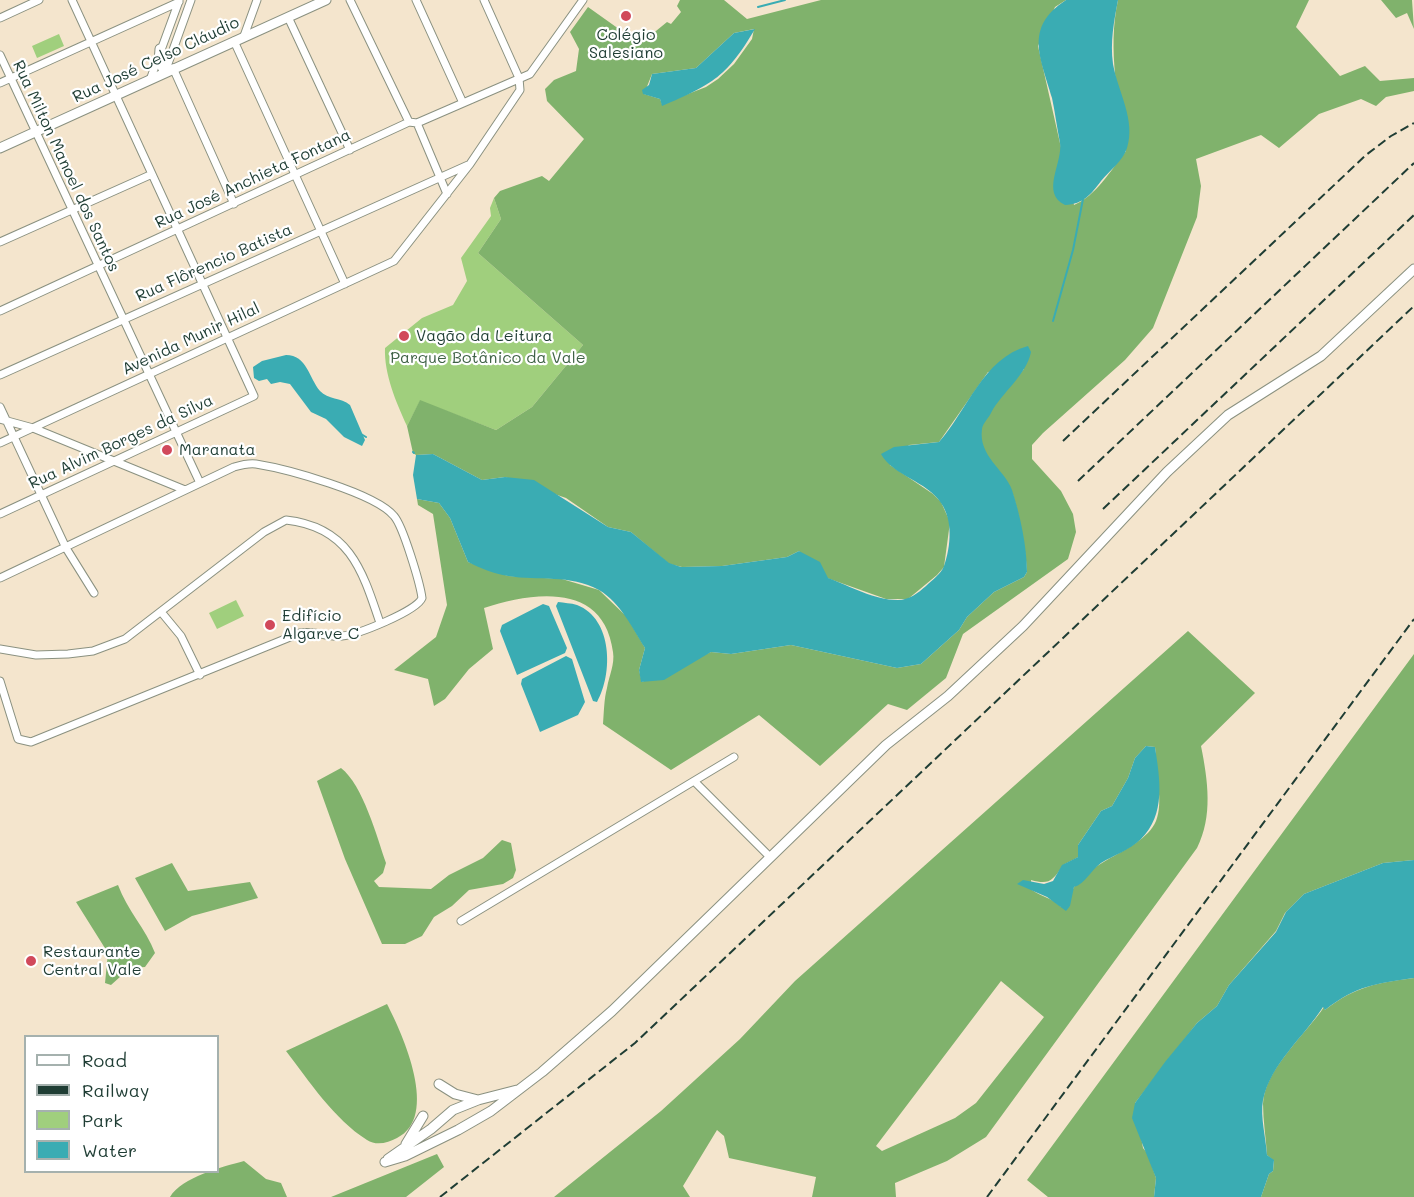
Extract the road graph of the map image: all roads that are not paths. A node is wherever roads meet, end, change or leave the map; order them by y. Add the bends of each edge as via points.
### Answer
1 (39, 0) edge
2 (72, 0) edge
3 (191, 0) edge
4 (257, 0) edge
5 (325, 0) edge
6 (350, 0) edge
7 (416, 0) edge
8 (484, 0) edge
9 (584, 0) edge
10 (179, 1) edge
11 (288, 17) junction
12 (0, 18) edge
13 (244, 36) junction
14 (90, 41) junction
15 (234, 41) junction
16 (160, 49) junction
17 (0, 55) edge
18 (169, 70) junction
19 (11, 78) junction
20 (519, 78) junction
21 (150, 80) junction
22 (0, 83) edge
23 (115, 96) junction
24 (463, 103) junction
25 (413, 123) junction
26 (35, 132) junction
27 (0, 148) edge
28 (350, 150) junction
29 (470, 164) junction
30 (294, 174) junction
31 (150, 175) junction
32 (440, 176) junction
33 (447, 194) junction
34 (234, 204) junction
35 (72, 209) junction
36 (320, 230) junction
37 (176, 231) junction
38 (0, 242) edge
39 (97, 265) junction
40 (1414, 269) edge
41 (200, 284) junction
42 (345, 284) junction
43 (0, 311) edge
44 (122, 320) junction
45 (227, 338) junction
46 (147, 374) junction
47 (0, 375) edge
48 (0, 407) edge
49 (3, 420) edge
50 (33, 428) junction
51 (174, 431) junction
52 (14, 436) junction
53 (0, 442) edge
54 (111, 460) junction
55 (200, 483) junction
56 (185, 490) junction
57 (41, 494) junction
58 (0, 514) edge
59 (66, 548) junction
60 (0, 578) edge
61 (94, 593) dead end
62 (162, 613) junction
63 (380, 622) junction
64 (0, 649) edge
65 (200, 675) junction
66 (0, 681) edge
67 (734, 757) dead end
68 (694, 781) junction
69 (770, 857) junction
70 (461, 921) dead end
71 (439, 1084) dead end
72 (522, 1089) junction
73 (478, 1100) junction
74 (423, 1116) dead end
75 (398, 1153) junction

1 - 12 street
2 - 14 street
3 - 18 street
4 - 13 street
5 - 11 street, Rua José Celso Cláudio
6 - 25 street
7 - 24 street
8 - 20 street
9 - 20 street via 530,74
10 - 14 street
10 - 16 street
11 - 13 street, Rua José Celso Cláudio
11 - 28 street
13 - 15 street, Rua José Celso Cláudio
14 - 19 street
14 - 23 street
15 - 18 street, Rua José Celso Cláudio
15 - 30 street
16 - 18 street via 159,62
16 - 21 street
17 - 19 street, Rua Milton Manoel dos Santos
18 - 21 street, Rua José Celso Cláudio
18 - 34 street
19 - 22 street
19 - 26 street, Rua Milton Manoel dos Santos
20 - 24 street, Rua José Anchieta Fontana
20 - 29 street via 520,90
21 - 23 street, Rua José Celso Cláudio
23 - 26 street, Rua José Celso Cláudio
23 - 31 street
24 - 25 street, Rua José Anchieta Fontana
25 - 28 street, Rua José Anchieta Fontana
25 - 32 street
26 - 27 street, Rua José Celso Cláudio
26 - 35 street, Rua Milton Manoel dos Santos
28 - 30 street, Rua José Anchieta Fontana
29 - 32 street, Rua Flôrencio Batista
29 - 33 street
30 - 34 street, Rua José Anchieta Fontana
30 - 36 street
31 - 35 street
31 - 37 street
32 - 33 street
32 - 36 street, Rua Flôrencio Batista
33 - 42 street, Avenida Munir Hilal via 394,261
34 - 37 street, Rua José Anchieta Fontana
35 - 38 street
35 - 39 street, Rua Milton Manoel dos Santos
36 - 41 street, Rua Flôrencio Batista
36 - 42 street
37 - 39 street, Rua José Anchieta Fontana
37 - 41 street
39 - 43 street, Rua José Anchieta Fontana
39 - 44 street, Rua Milton Manoel dos Santos
40 - 69 street via 1321,356 1228,415 1167,472 1023,626 948,696 886,745
41 - 44 street, Rua Flôrencio Batista
41 - 45 street
42 - 45 street, Avenida Munir Hilal
44 - 46 street, Rua Milton Manoel dos Santos
44 - 47 street, Rua Flôrencio Batista
45 - 46 street, Avenida Munir Hilal
45 - 51 street, Rua Alvim Borges da Silva via 254,396
46 - 50 street, Avenida Munir Hilal
46 - 51 street, Rua Milton Manoel dos Santos
48 - 49 street
49 - 50 street
49 - 52 street
50 - 52 street, Avenida Munir Hilal
50 - 54 street
51 - 54 street, Rua Alvim Borges da Silva
51 - 55 street, Rua Milton Manoel dos Santos
52 - 53 street, Avenida Munir Hilal
52 - 57 street
54 - 56 street
54 - 57 street, Rua Alvim Borges da Silva
55 - 56 street
55 - 63 street via 234,467 255,464 380,504 395,517 422,598 413,608
56 - 59 street
57 - 58 street, Rua Alvim Borges da Silva
57 - 59 street
59 - 60 street
59 - 61 street
62 - 63 street via 264,532 286,520 328,532 344,544 363,573
62 - 64 street via 125,639 93,651 36,655
62 - 65 street via 181,636
63 - 65 street via 345,636 300,633
65 - 66 street via 26,742 18,739
67 - 68 street
68 - 69 street
68 - 70 street
69 - 72 street via 612,1011
71 - 73 street
72 - 73 street
72 - 75 street via 458,1130 385,1162
73 - 75 street via 453,1110
74 - 75 street

